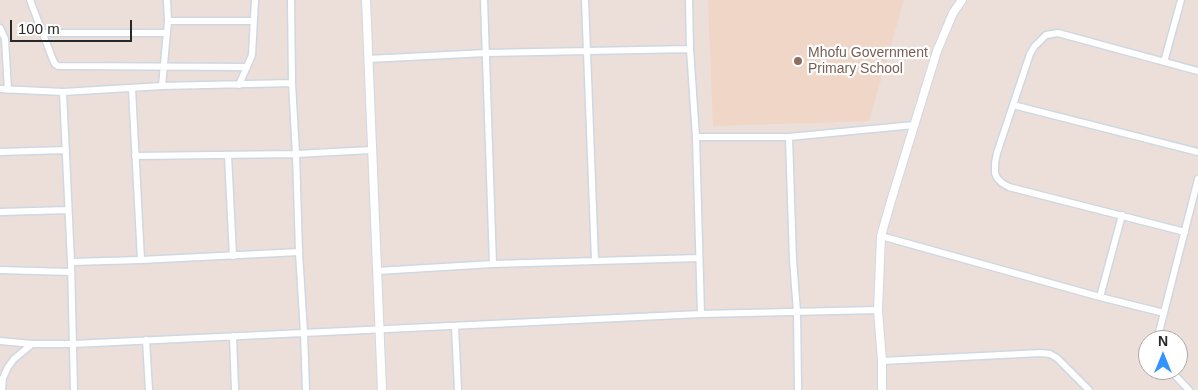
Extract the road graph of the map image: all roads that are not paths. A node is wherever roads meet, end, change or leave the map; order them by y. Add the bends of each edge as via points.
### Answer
1 (30, 0) edge
2 (167, 0) edge
3 (254, 0) edge
4 (291, 0) edge
5 (366, 0) edge
6 (484, 0) edge
7 (585, 0) edge
8 (689, 0) edge
9 (962, 0) edge
10 (1181, 0) edge
11 (168, 21) junction
12 (254, 21) junction
13 (0, 28) edge
14 (42, 33) junction
15 (166, 33) junction
16 (690, 49) junction
17 (587, 51) junction
18 (486, 53) junction
19 (368, 59) junction
20 (1164, 62) junction
21 (164, 67) junction
22 (247, 67) junction
23 (1198, 71) edge
24 (239, 84) junction
25 (292, 84) junction
26 (162, 86) junction
27 (0, 89) edge
28 (132, 89) junction
29 (8, 90) junction
30 (63, 92) junction
31 (1013, 105) junction
32 (914, 125) junction
33 (696, 137) junction
34 (789, 137) junction
35 (66, 150) junction
36 (372, 150) junction
37 (0, 152) edge
38 (1198, 152) edge
39 (296, 154) junction
40 (228, 155) junction
41 (135, 156) junction
42 (1198, 179) edge
43 (68, 210) junction
44 (0, 212) edge
45 (1122, 215) junction
46 (1185, 232) junction
47 (882, 236) junction
48 (299, 252) junction
49 (233, 256) junction
50 (699, 258) junction
51 (140, 260) junction
52 (594, 260) junction
53 (71, 262) junction
54 (493, 264) junction
55 (0, 270) edge
56 (377, 271) junction
57 (71, 272) junction
58 (1100, 297) junction
59 (878, 310) junction
60 (797, 312) junction
61 (1164, 312) junction
62 (701, 314) junction
63 (455, 326) junction
64 (380, 329) junction
65 (1160, 330) edge
66 (304, 333) junction
67 (234, 336) junction
68 (146, 340) junction
69 (0, 341) edge
70 (32, 344) junction
71 (73, 344) junction
72 (882, 361) junction
73 (1180, 380) edge
74 (2, 390) edge
75 (74, 390) edge
76 (149, 390) edge
77 (235, 390) edge
78 (306, 390) edge
79 (382, 390) edge
80 (458, 390) edge
81 (798, 390) edge
82 (882, 390) edge
83 (1089, 390) edge
84 (1189, 390) edge

1 - 14 street
2 - 11 street
3 - 12 street
4 - 25 street
5 - 19 street
6 - 18 street
7 - 17 street
8 - 16 street
9 - 32 street via 953,12 937,51
10 - 20 street
11 - 12 street
11 - 15 street
12 - 22 street via 252,55
13 - 29 street via 5,39
14 - 15 street
14 - 21 street via 52,60 58,66
15 - 21 street
16 - 17 street
16 - 33 street
17 - 18 street
17 - 52 street
18 - 19 street
18 - 54 street
19 - 36 street
20 - 23 street
20 - 31 street via 1058,33 1046,35 1030,54
21 - 22 street
21 - 26 street
22 - 24 street
24 - 25 street
24 - 26 street
25 - 39 street
26 - 28 street
27 - 29 street
28 - 30 street
28 - 41 street
29 - 30 street
30 - 35 street
31 - 38 street
31 - 45 street via 997,153 997,178 1019,190
32 - 34 street
32 - 47 street
33 - 34 street
33 - 50 street
34 - 60 street
35 - 37 street
35 - 43 street
36 - 39 street
36 - 56 street
39 - 40 street
39 - 48 street
40 - 41 street
40 - 49 street
41 - 51 street
42 - 46 street
43 - 44 street
43 - 53 street
45 - 46 street
45 - 58 street
46 - 61 street
47 - 58 street
47 - 59 street
48 - 49 street
48 - 66 street
49 - 51 street
50 - 52 street
50 - 62 street
51 - 53 street
52 - 54 street
53 - 57 street
54 - 56 street
55 - 57 street
56 - 64 street
57 - 71 street
58 - 61 street
59 - 60 street
59 - 72 street
60 - 62 street
60 - 81 street
61 - 65 street
62 - 63 street
63 - 64 street
63 - 80 street
64 - 66 street
64 - 79 street
66 - 67 street
66 - 78 street
67 - 68 street
67 - 77 street
68 - 71 street
68 - 76 street
69 - 70 street
70 - 71 street
70 - 74 street via 8,367
71 - 75 street
72 - 82 street
72 - 83 street via 1050,354
73 - 84 street

